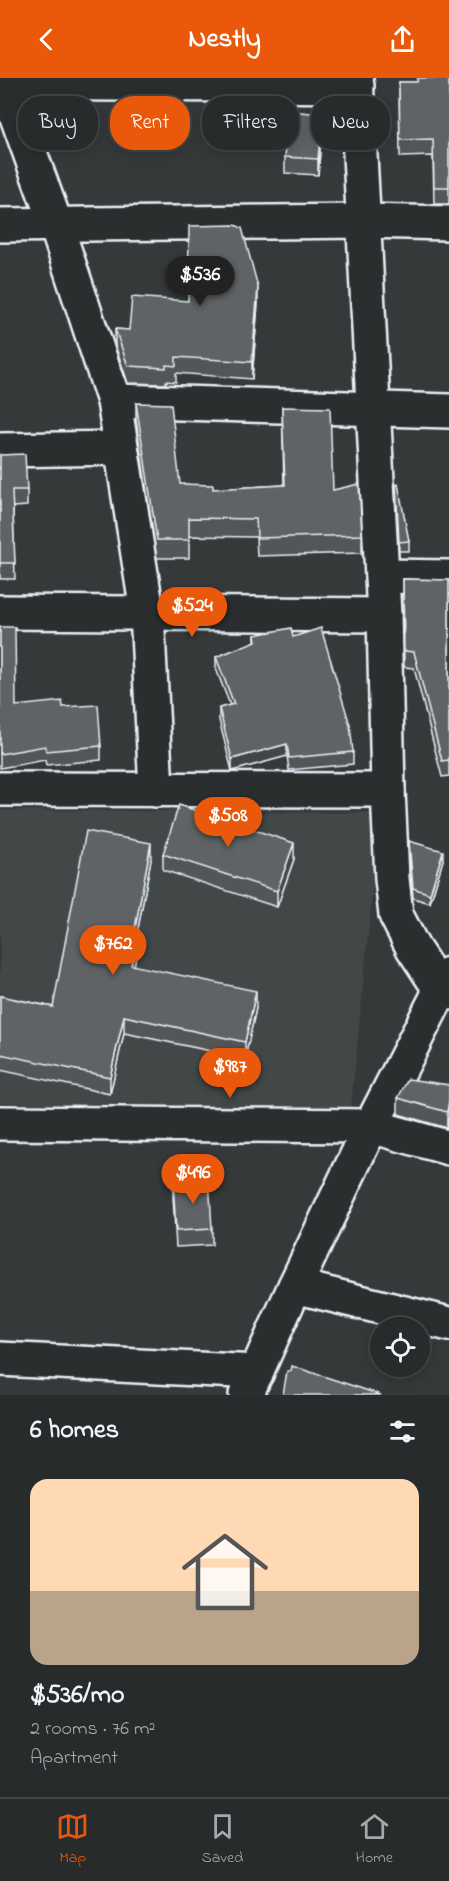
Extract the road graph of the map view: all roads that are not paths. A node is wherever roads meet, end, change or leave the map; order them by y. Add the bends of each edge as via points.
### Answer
1 (2, 81) edge
2 (356, 82) edge
3 (364, 221) junction
4 (449, 223) edge
5 (0, 225) edge
6 (56, 225) junction
7 (114, 401) junction
8 (374, 409) junction
9 (449, 411) edge
10 (121, 448) junction
11 (0, 450) edge
12 (382, 576) junction
13 (449, 577) edge
14 (0, 612) edge
15 (147, 612) junction
16 (384, 615) junction
17 (0, 789) edge
18 (156, 790) junction
19 (388, 790) junction
20 (446, 986) edge
21 (0, 1123) edge
22 (371, 1126) junction
23 (449, 1148) edge
24 (295, 1286) junction
25 (449, 1324) edge
26 (0, 1359) edge
27 (251, 1384) edge

1 - 2 street
1 - 6 street
2 - 3 street
3 - 4 street
3 - 6 street
3 - 8 street
5 - 6 street
6 - 7 street
7 - 8 street
7 - 10 street
8 - 9 street
8 - 12 street
10 - 11 street
10 - 15 street
12 - 13 street
12 - 16 street
14 - 15 street
15 - 16 street
15 - 18 street
16 - 19 street
17 - 18 street
18 - 19 street
19 - 20 street via 396,915 413,948
20 - 22 street
21 - 22 street
22 - 23 street
22 - 24 street
24 - 25 street
24 - 27 street
26 - 27 street

